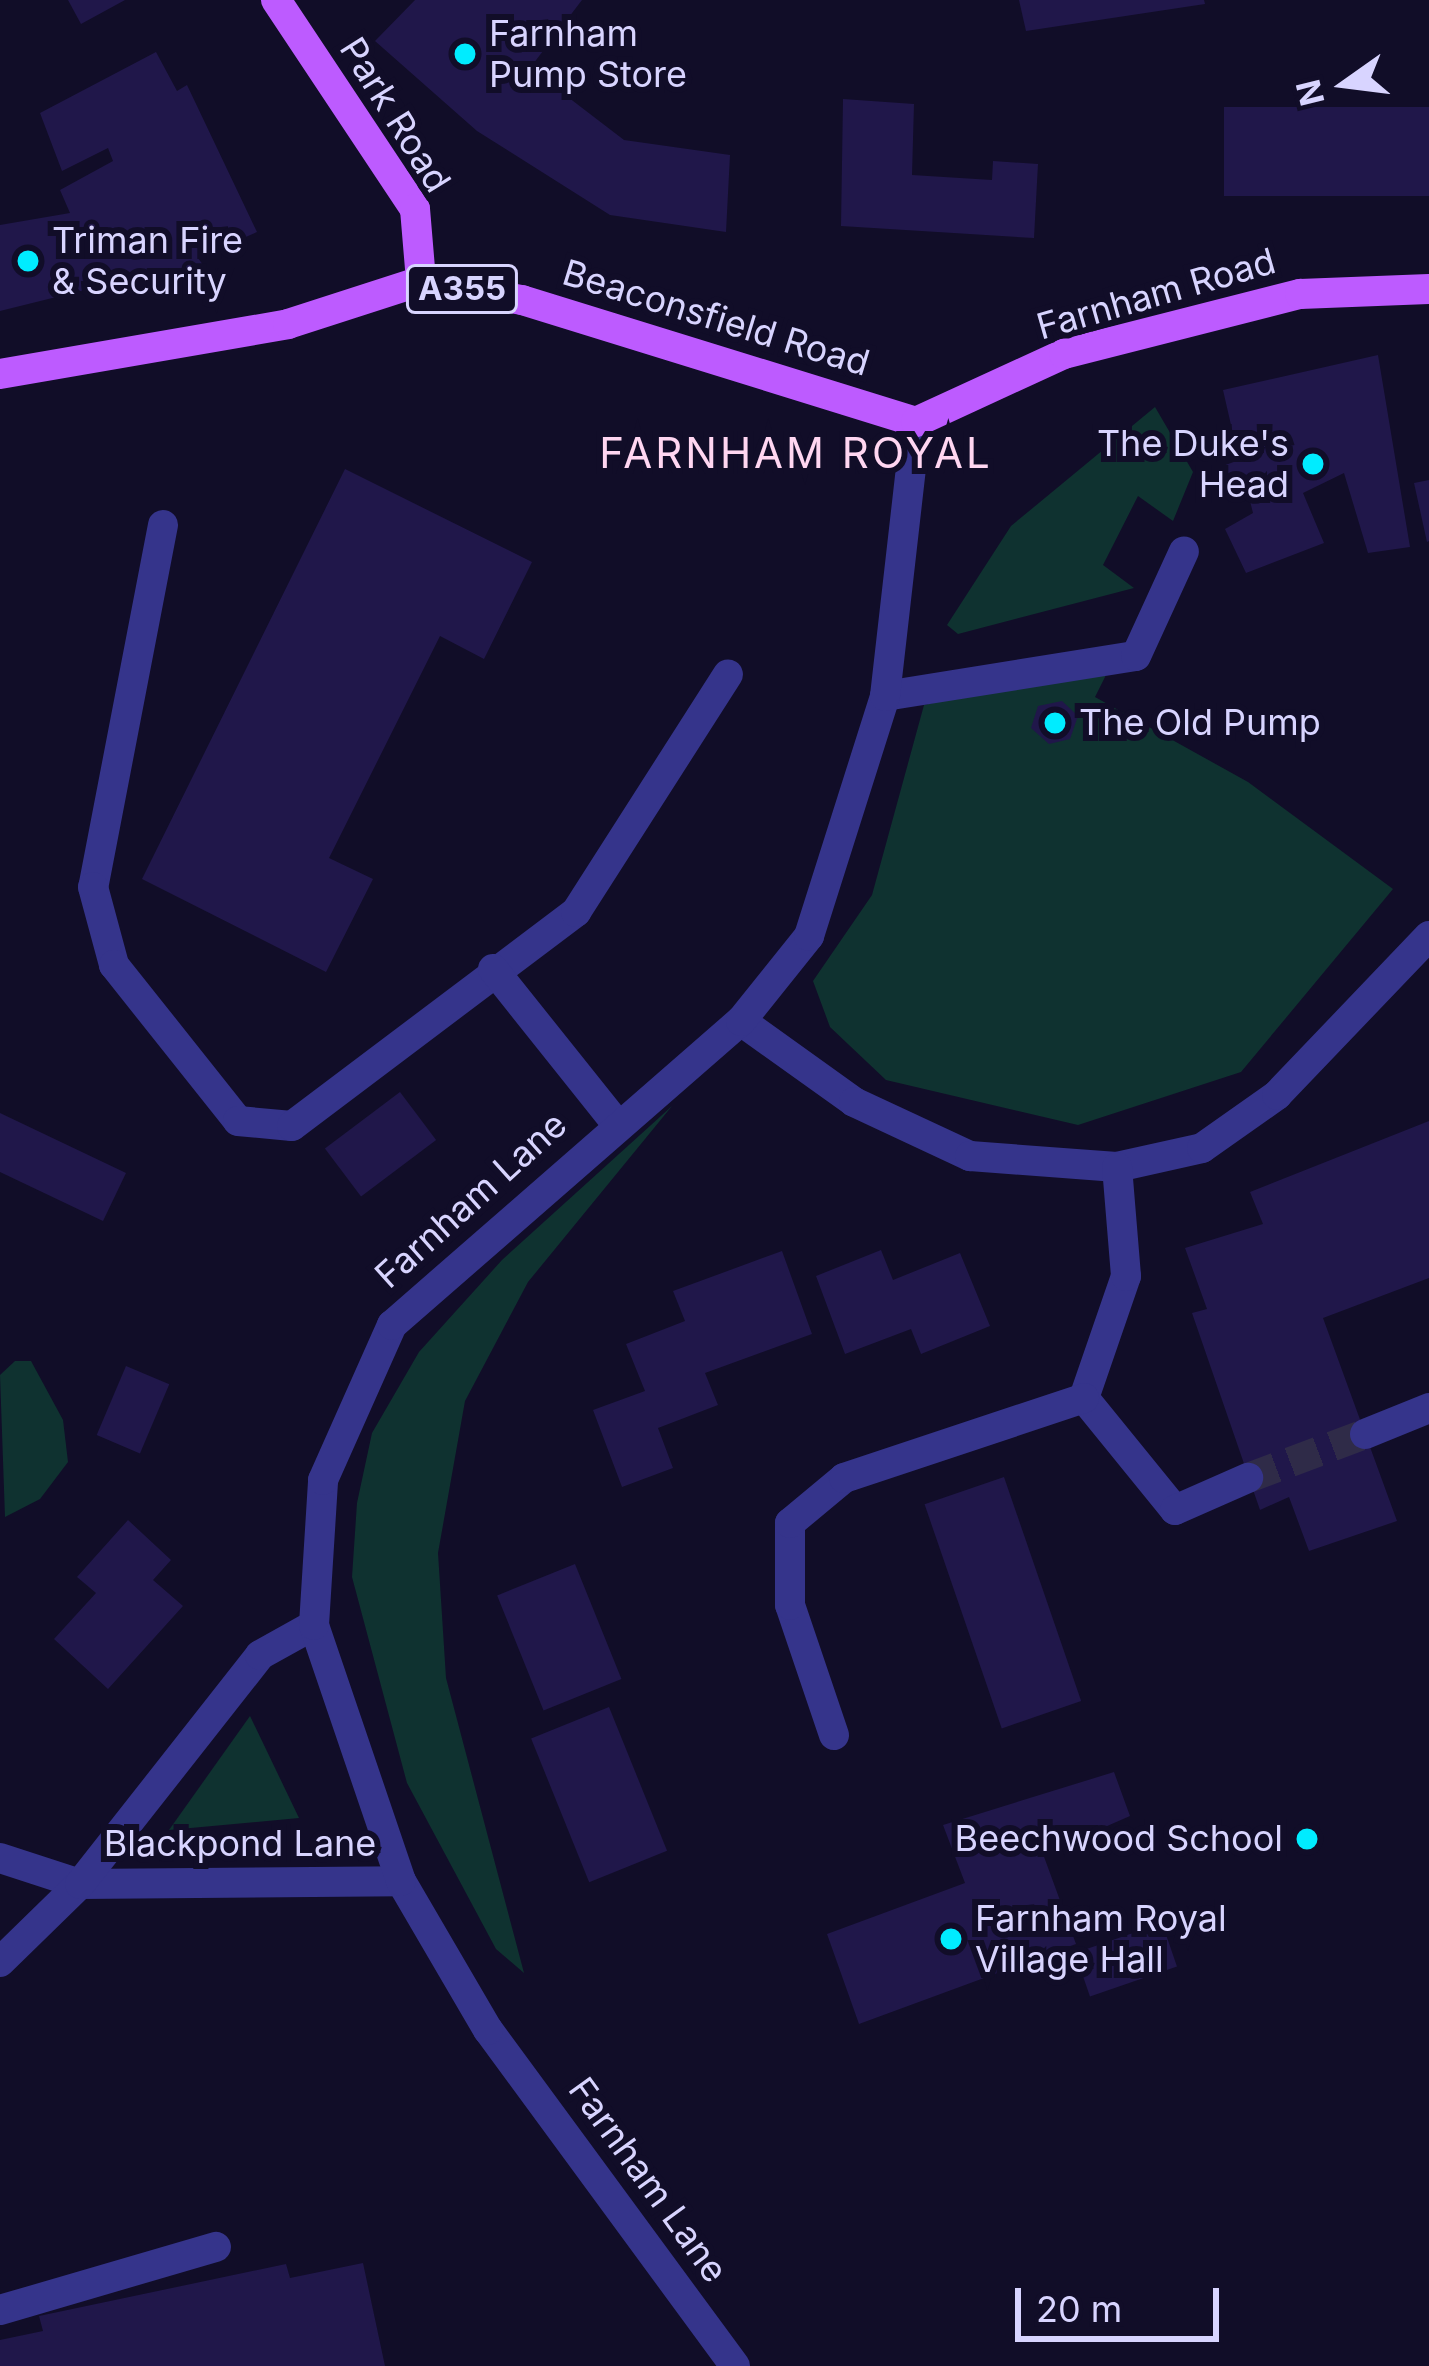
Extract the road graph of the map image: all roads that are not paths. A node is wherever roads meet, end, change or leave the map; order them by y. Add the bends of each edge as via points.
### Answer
1 (276, 0) edge
2 (422, 281) junction
3 (1429, 289) edge
4 (0, 374) edge
5 (916, 422) junction
6 (163, 525) dead end
7 (1184, 551) dead end
8 (728, 674) dead end
9 (885, 696) junction
10 (1429, 936) edge
11 (493, 969) junction
12 (741, 1021) junction
13 (615, 1122) junction
14 (1117, 1167) junction
15 (1084, 1398) junction
16 (1429, 1408) edge
17 (1365, 1434) tunnel mouth
18 (1248, 1478) tunnel mouth
19 (314, 1625) junction
20 (834, 1735) dead end
21 (0, 1858) edge
22 (401, 1882) junction
23 (80, 1884) junction
24 (0, 1962) edge
25 (216, 2247) dead end
26 (0, 2310) edge
27 (735, 2366) edge

1 - 2 main road, Park Road via 415,209
2 - 4 main road, Beaconsfield Road / A355 via 288,324
2 - 5 main road, Beaconsfield Road / A355 via 523,300
3 - 5 main road, Farnham Road via 1300,294 1064,354
5 - 9 street, Farnham Lane
6 - 11 street via 93,887 113,965 238,1121 292,1126
7 - 9 street via 1136,656
8 - 11 street via 576,912
9 - 12 street, Farnham Lane via 809,936
10 - 14 street via 1277,1095 1202,1148
11 - 13 street
12 - 13 street, Farnham Lane
12 - 14 street via 854,1102 970,1156
13 - 19 street, Farnham Lane via 392,1324 323,1480
14 - 15 street via 1126,1276
15 - 18 street via 1175,1510
15 - 20 street via 844,1478 790,1523 790,1605
16 - 17 street
19 - 22 street, Farnham Lane
19 - 23 street, Blackpond Lane via 260,1654
21 - 23 street
22 - 23 street, Blackpond Lane
22 - 27 street, Farnham Lane via 488,2030
23 - 24 street, Blackpond Lane
25 - 26 street

